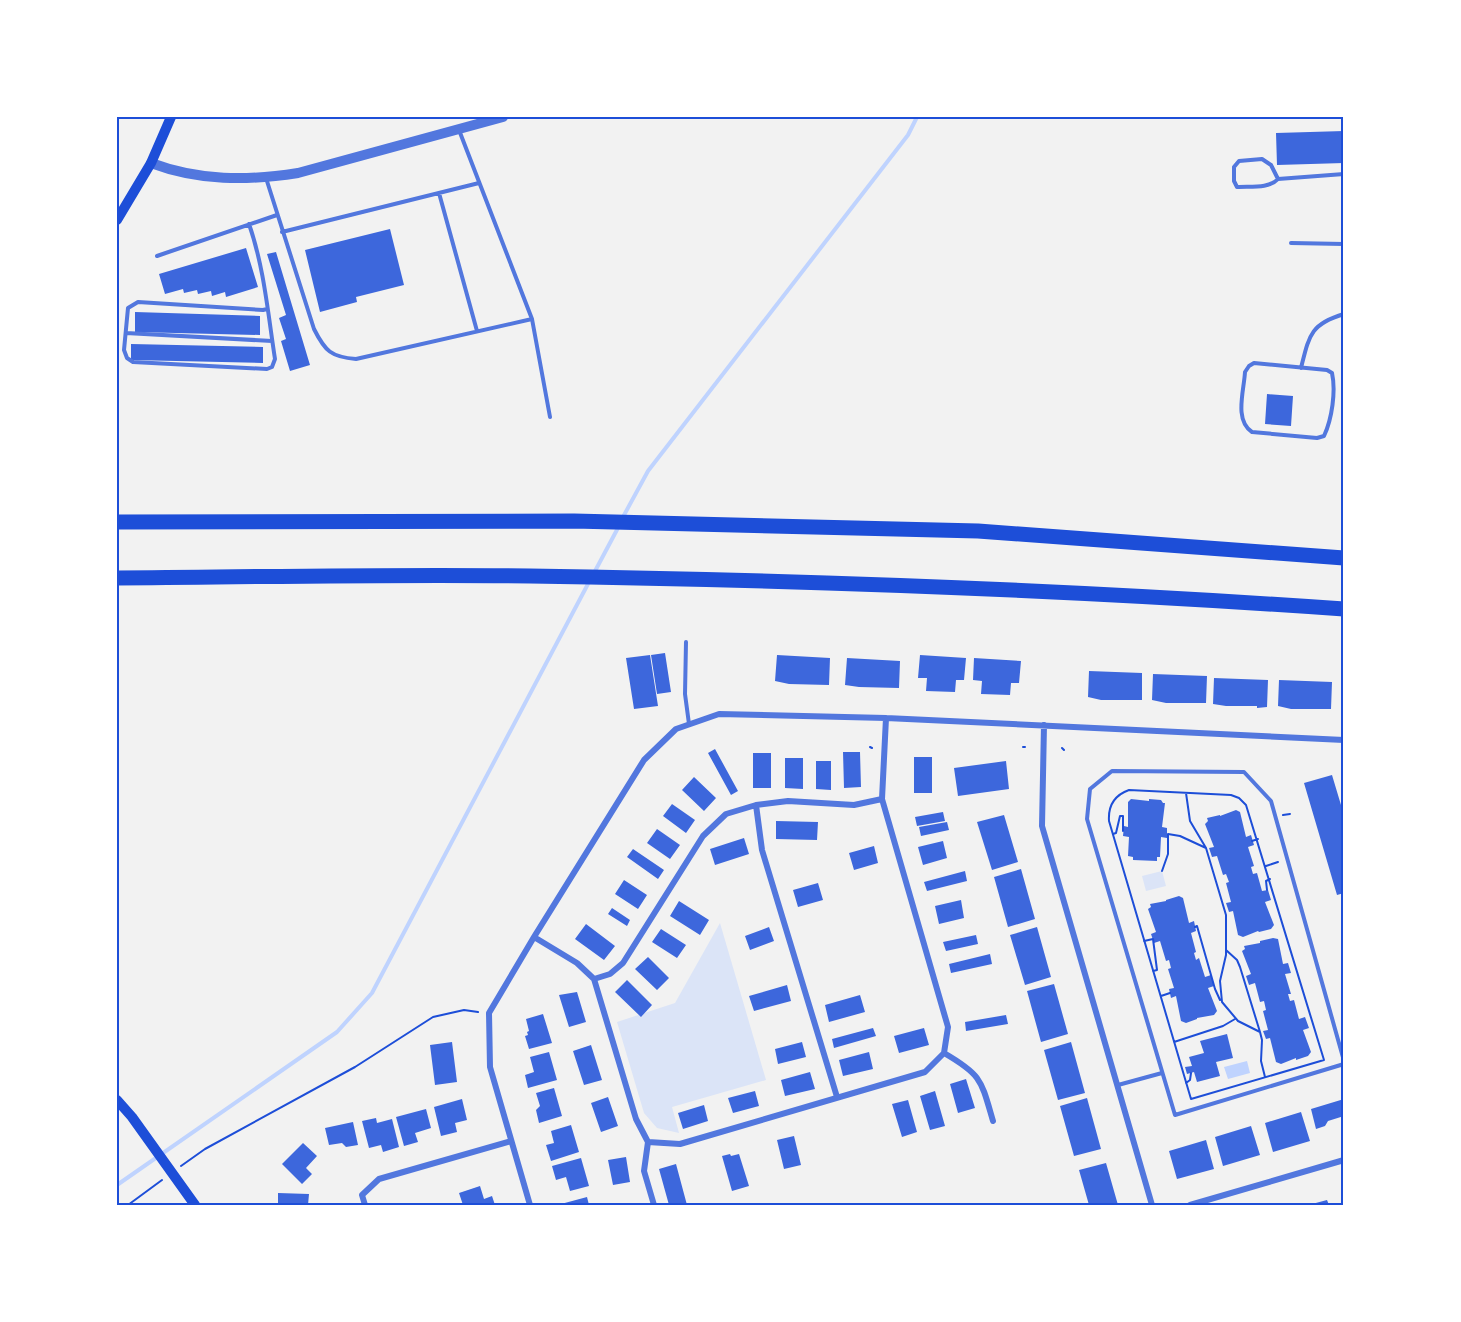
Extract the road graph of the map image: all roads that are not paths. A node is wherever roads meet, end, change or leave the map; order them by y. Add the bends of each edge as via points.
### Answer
1 (171, 117) edge
2 (503, 117) edge
3 (459, 129) junction
4 (151, 163) junction
5 (1344, 174) edge
6 (266, 177) junction
7 (1278, 178) junction
8 (479, 183) junction
9 (439, 193) junction
10 (277, 215) junction
11 (117, 220) edge
12 (249, 224) junction
13 (282, 232) junction
14 (1291, 243) dead end
15 (1344, 244) edge
16 (157, 256) dead end
17 (267, 309) junction
18 (1344, 315) edge
19 (532, 319) junction
20 (477, 332) junction
21 (126, 333) junction
22 (272, 341) junction
23 (1301, 368) junction
24 (550, 417) dead end
25 (117, 522) edge
26 (1344, 558) edge
27 (117, 578) edge
28 (1344, 609) edge
29 (686, 642) dead end
30 (886, 718) junction
31 (689, 724) junction
32 (1044, 726) junction
33 (1344, 740) edge
34 (882, 799) junction
35 (756, 805) junction
36 (534, 937) junction
37 (594, 979) junction
38 (944, 1053) junction
39 (1344, 1062) edge
40 (1162, 1073) junction
41 (1117, 1085) junction
42 (837, 1097) junction
43 (117, 1100) edge
44 (993, 1121) dead end
45 (511, 1141) junction
46 (648, 1142) junction
47 (1344, 1160) edge
48 (193, 1202) edge
49 (365, 1205) edge
50 (530, 1205) edge
51 (654, 1205) edge
52 (1152, 1205) edge
53 (1190, 1205) edge

1 - 4 main road
2 - 3 street
3 - 6 street via 297,173
3 - 8 lane
4 - 6 street via 205,177
4 - 11 main road
5 - 7 lane
6 - 10 lane
7 - 7 lane via 1274,184 1237,187 1234,167 1239,161 1262,159 1271,165
8 - 9 lane
8 - 19 lane
9 - 13 lane
9 - 20 lane
10 - 12 lane
10 - 13 lane
12 - 16 lane
12 - 17 lane
13 - 20 lane via 314,329 330,353 356,359
14 - 15 lane
17 - 21 lane via 138,302 128,308
17 - 22 lane
18 - 23 lane via 1326,320 1308,336
19 - 20 lane
19 - 24 lane
21 - 22 lane
21 - 22 lane via 124,350 133,362 267,369 275,359
23 - 23 lane via 1332,373 1329,427 1324,436 1252,432 1245,428 1241,418 1245,372 1249,366 1254,363
25 - 26 highway via 680,522 978,531
27 - 28 highway via 528,576 804,581
29 - 31 lane
30 - 31 street via 719,714
30 - 32 street
30 - 34 street
31 - 36 street via 676,729 644,760
32 - 33 street
32 - 41 street via 1042,826
34 - 35 street via 854,805 788,801
34 - 38 street via 948,1027
35 - 37 street via 726,814 703,836 623,963 610,974
35 - 42 street via 762,850
36 - 37 street via 577,963
36 - 45 street via 489,1013 490,1067
37 - 46 street via 636,1119
38 - 42 street via 925,1072
38 - 44 street via 979,1078
39 - 40 lane via 1175,1115
39 - 40 lane via 1271,801 1244,772 1112,771 1090,789 1087,819
40 - 41 lane
41 - 52 street
42 - 46 street via 680,1144
43 - 48 main road
45 - 49 street via 379,1179 363,1196
45 - 50 street
46 - 51 street via 644,1171
47 - 53 street

